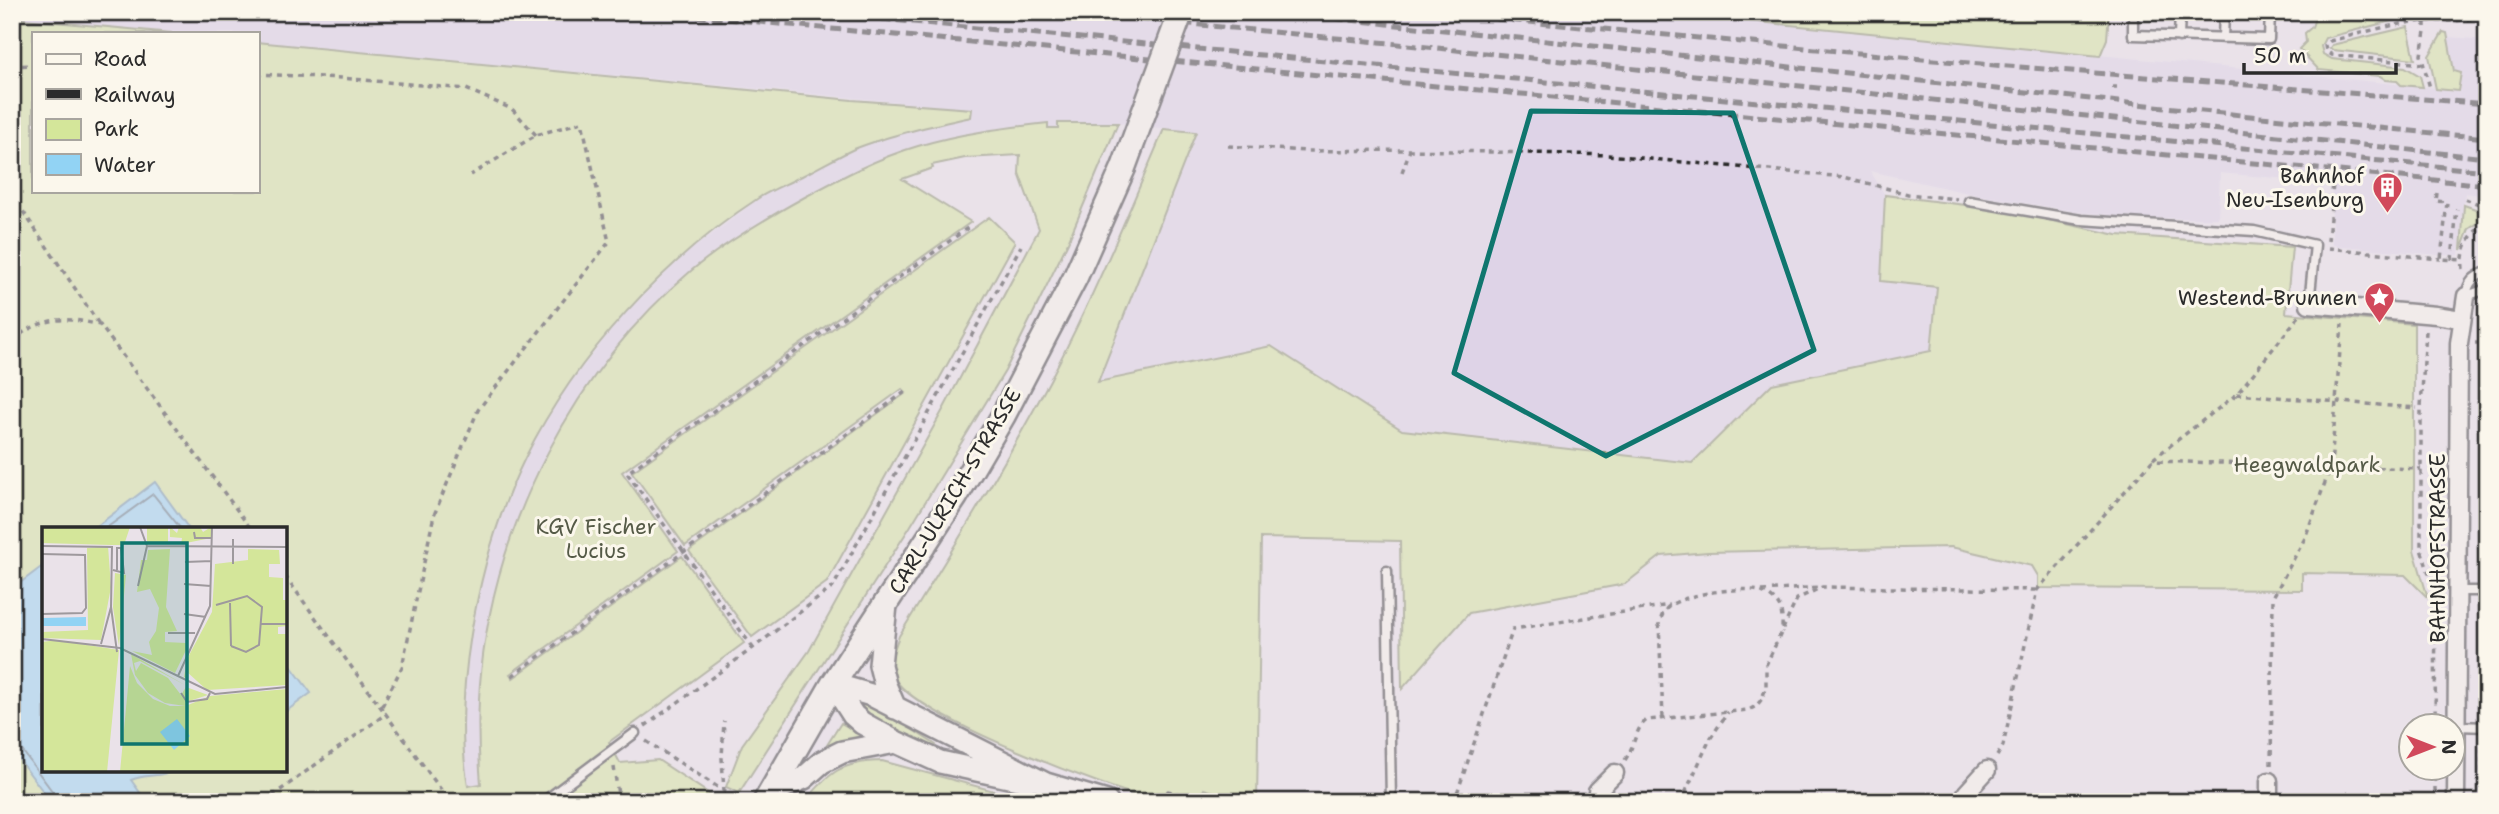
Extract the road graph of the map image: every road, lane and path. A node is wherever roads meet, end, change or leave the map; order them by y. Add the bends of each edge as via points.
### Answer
1 (1181, 12) edge
2 (2133, 12) edge
3 (2180, 12) edge
4 (2224, 12) edge
5 (2270, 12) edge
6 (2425, 12) edge
7 (2471, 12) edge
8 (2425, 20) junction
9 (2179, 37) junction
10 (2223, 38) junction
11 (2423, 64) junction
12 (32, 65) edge
13 (12, 66) edge
14 (259, 74) edge
15 (2430, 88) dead end
16 (536, 135) junction
17 (1228, 146) dead end
18 (1410, 150) junction
19 (1402, 172) dead end
20 (471, 175) dead end
21 (2333, 183) dead end
22 (2437, 193) dead end
23 (12, 195) edge
24 (2465, 199) dead end
25 (1969, 201) joint
26 (2487, 208) edge
27 (2457, 209) dead end
28 (2487, 223) edge
29 (969, 227) dead end
30 (1021, 246) dead end
31 (2441, 258) junction
32 (2452, 261) junction
33 (2487, 272) edge
34 (2487, 289) edge
35 (2466, 296) junction
36 (2309, 304) junction
37 (2344, 307) junction
38 (2460, 324) junction
39 (100, 325) junction
40 (12, 340) edge
41 (905, 392) dead end
42 (2238, 394) junction
43 (2336, 402) junction
44 (2417, 408) dead end
45 (2152, 461) junction
46 (2331, 466) junction
47 (2421, 469) junction
48 (250, 527) edge
49 (683, 551) junction
50 (2487, 566) edge
51 (1387, 571) dead end
52 (287, 579) edge
53 (1822, 586) junction
54 (2037, 590) junction
55 (1761, 591) junction
56 (2459, 591) junction
57 (2484, 591) edge
58 (886, 605) junction
59 (1670, 605) junction
60 (1782, 635) junction
61 (753, 648) junction
62 (512, 676) dead end
63 (833, 684) junction
64 (382, 706) junction
65 (895, 708) junction
66 (1728, 712) junction
67 (2435, 712) edge
68 (2457, 712) edge
69 (387, 713) junction
70 (1663, 718) junction
71 (724, 721) dead end
72 (2484, 727) edge
73 (635, 733) junction
74 (896, 742) junction
75 (612, 751) junction
76 (1987, 770) joint
77 (1615, 773) joint
78 (2269, 781) joint
79 (2435, 782) edge
80 (2456, 782) edge
81 (1046, 784) junction
82 (724, 792) junction
83 (1203, 794) dead end
84 (768, 797) edge
85 (1201, 801) edge
86 (264, 802) edge
87 (450, 802) edge
88 (543, 802) edge
89 (619, 802) edge
90 (741, 802) edge
91 (1107, 802) edge
92 (1165, 802) edge
93 (1391, 802) edge
94 (1454, 802) edge
95 (1597, 802) edge
96 (1681, 802) edge
97 (1966, 802) edge
98 (2269, 802) edge
99 (2435, 802) edge
100 (2456, 802) edge
101 (2482, 802) edge

1 - 58 main road, CARL-ULRICH-STRASSE, bridge via 1124,169 1075,278 1026,375
2 - 9 lane via 2133,35
3 - 9 lane
4 - 10 lane
5 - 10 lane via 2269,39
6 - 8 path
7 - 8 path via 2470,19 2460,21
8 - 11 path
8 - 11 path via 2325,45 2332,55
9 - 10 lane
11 - 15 path
12 - 13 path
14 - 16 path via 466,89 512,109
16 - 20 path
16 - 64 path via 582,122 609,242 478,410 434,515 402,667
17 - 18 path
18 - 19 path
18 - 25 path via 1608,155 1743,166 1844,177 1908,194
21 - 31 path via 2327,248
22 - 31 path via 2436,201 2447,202
23 - 39 path
24 - 26 path
25 - 36 lane via 2081,220 2254,231 2315,245
27 - 32 path
28 - 32 path via 2473,232 2463,260
29 - 49 path via 627,473
30 - 61 path via 834,586
31 - 32 path
33 - 35 lane via 2475,276
34 - 35 lane
35 - 38 street, BAHNHOFSTRASSE
36 - 37 street
36 - 42 path
37 - 38 street via 2435,315
37 - 43 path
38 - 47 path via 2425,331
38 - 56 street, BAHNHOFSTRASSE
39 - 40 path via 49,320
39 - 48 path
41 - 49 path
42 - 43 path
42 - 45 path
43 - 44 path
43 - 46 path
45 - 46 path
45 - 54 path
46 - 47 path
46 - 78 path via 2305,538 2273,597
47 - 67 path via 2421,549 2436,595
49 - 61 path
49 - 62 path
50 - 57 path
51 - 93 lane
52 - 64 path
53 - 54 path
53 - 55 path
53 - 60 path via 1797,599
54 - 76 path via 2003,747
55 - 59 path via 1698,595
55 - 60 path via 1780,607
56 - 57 lane
56 - 68 street, BAHNHOFSTRASSE
57 - 72 path
58 - 63 main road, CARL-ULRICH-STRASSE
58 - 65 street via 880,665
59 - 70 path via 1659,623
59 - 94 path via 1513,629
60 - 66 path via 1766,665 1762,699 1749,710
61 - 73 path
63 - 65 street
63 - 74 street via 853,715
63 - 84 main road, CARL-ULRICH-STRASSE
64 - 69 path
65 - 81 street
66 - 70 path
66 - 96 path
69 - 86 path
69 - 87 path
70 - 77 path via 1639,726 1632,750
71 - 82 path
72 - 101 path
73 - 75 lane
73 - 82 path
74 - 81 street via 940,762
74 - 84 street via 842,752
75 - 88 lane
75 - 89 path
76 - 97 street via 1966,793
77 - 95 street via 1597,791
78 - 98 street
79 - 99 path
80 - 100 street, BAHNHOFSTRASSE
81 - 91 street
82 - 90 path
83 - 85 path
85 - 92 path via 1168,791

